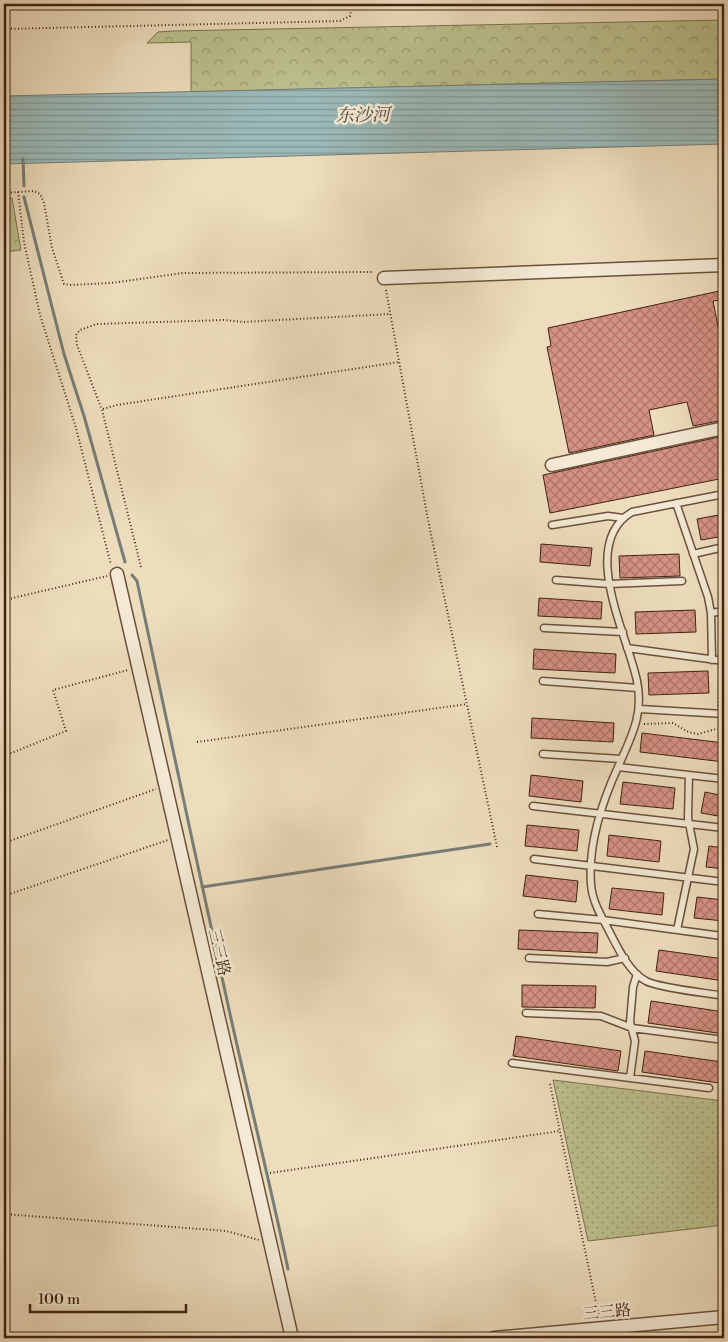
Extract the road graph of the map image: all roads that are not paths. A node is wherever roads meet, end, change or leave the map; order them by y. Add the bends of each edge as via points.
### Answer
1 (724, 265) edge
2 (384, 278) road end
3 (724, 428) edge
4 (552, 465) dead end
5 (724, 494) edge
6 (676, 503) junction
7 (623, 518) junction
8 (552, 525) dead end
9 (724, 547) edge
10 (693, 554) junction
11 (115, 574) road end
12 (556, 580) dead end
13 (682, 581) dead end
14 (609, 584) junction
15 (724, 610) edge
16 (711, 613) junction
17 (544, 628) dead end
18 (623, 632) junction
19 (627, 648) junction
20 (719, 660) edge
21 (543, 681) dead end
22 (638, 688) junction
23 (640, 709) junction
24 (721, 714) edge
25 (543, 754) dead end
26 (621, 759) junction
27 (618, 767) junction
28 (689, 775) junction
29 (724, 779) edge
30 (533, 806) dead end
31 (601, 812) junction
32 (690, 824) junction
33 (724, 828) edge
34 (534, 858) dead end
35 (592, 865) junction
36 (687, 877) junction
37 (724, 882) edge
38 (538, 914) dead end
39 (603, 920) junction
40 (677, 930) junction
41 (722, 936) dead end
42 (529, 958) dead end
43 (626, 958) junction
44 (637, 974) junction
45 (724, 996) edge
46 (526, 1014) dead end
47 (632, 1028) junction
48 (724, 1040) edge
49 (512, 1063) dead end
50 (630, 1078) junction
51 (709, 1088) dead end
52 (724, 1317) edge
53 (292, 1338) edge
54 (494, 1338) edge

1 - 2 street
3 - 4 street
5 - 6 lane
6 - 7 lane via 632,512
6 - 10 lane
7 - 8 lane via 608,516
7 - 14 lane via 614,529 610,543
9 - 10 lane
10 - 16 lane
11 - 53 street, 三三路
12 - 14 lane
13 - 14 lane
14 - 18 lane
15 - 16 lane
16 - 20 lane
17 - 18 lane
18 - 19 lane
19 - 20 lane
19 - 22 lane
21 - 22 lane
22 - 23 lane
23 - 24 lane
23 - 26 lane
25 - 26 lane
26 - 27 lane
27 - 28 lane
27 - 31 lane
28 - 29 lane
28 - 32 lane
30 - 31 lane
31 - 32 lane
31 - 35 lane
32 - 33 lane
32 - 36 lane via 694,849
34 - 35 lane
35 - 36 lane
35 - 39 lane via 591,885
36 - 37 lane
36 - 40 lane
38 - 39 lane
39 - 40 lane
39 - 43 lane
40 - 41 lane
42 - 43 lane via 607,962
43 - 44 lane
44 - 45 lane via 647,982
44 - 47 lane via 632,987
46 - 47 lane via 601,1016
47 - 48 lane
47 - 50 lane via 635,1041
49 - 50 lane
50 - 51 lane
52 - 54 street, 三三路

